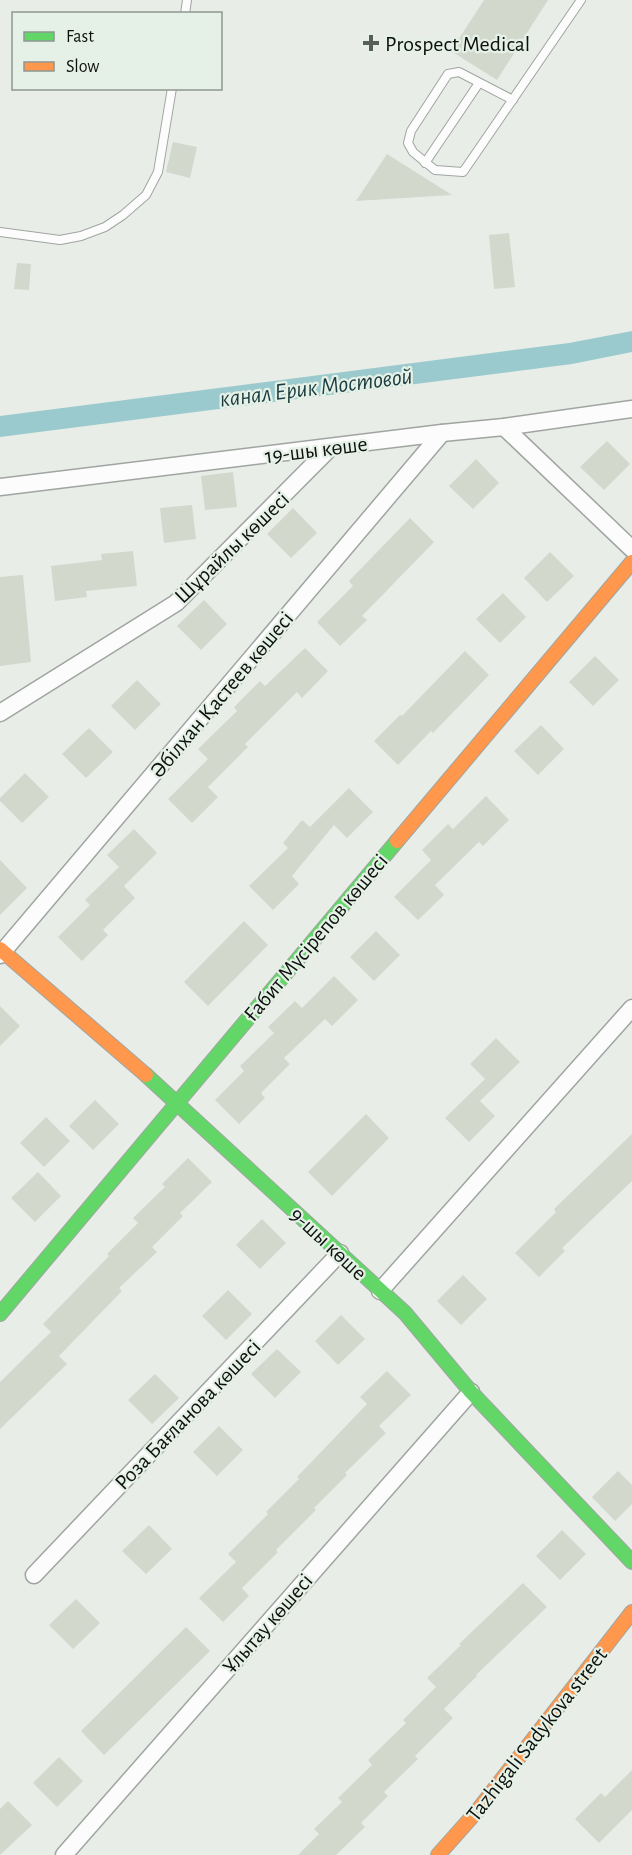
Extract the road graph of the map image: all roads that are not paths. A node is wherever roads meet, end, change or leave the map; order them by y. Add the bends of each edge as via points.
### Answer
1 (581, 0) edge
2 (479, 83) junction
3 (172, 90) edge
4 (513, 100) junction
5 (425, 163) junction
6 (0, 232) edge
7 (632, 409) edge
8 (504, 427) junction
9 (442, 433) junction
10 (331, 447) junction
11 (0, 487) edge
12 (632, 549) edge
13 (632, 562) edge
14 (0, 713) edge
15 (1, 952) edge
16 (632, 1008) edge
17 (177, 1102) junction
18 (340, 1253) junction
19 (380, 1291) junction
20 (0, 1314) edge
21 (471, 1392) junction
22 (632, 1562) edge
23 (34, 1575) dead end
24 (632, 1612) edge
25 (64, 1855) edge
26 (438, 1855) edge

1 - 4 lane
2 - 4 lane
2 - 5 lane
2 - 5 lane via 459,72 448,74 411,130 408,143
3 - 6 lane via 158,172 146,195 123,215 105,227 60,240
4 - 5 lane via 463,172 435,171
7 - 8 street, 19-шы көше
8 - 9 street, 19-шы көше
8 - 12 street
9 - 10 street, 19-шы көше
9 - 15 street, Әбілхан Қастеев көшесi
10 - 11 street, 19-шы көше
10 - 14 street, Шұрайлы көшесі via 176,603
13 - 17 street, Ғабит Мүсірепов көшесi
15 - 17 street, 9-шы көше
16 - 19 street
17 - 18 street, 9-шы көше
17 - 20 street, Ғабит Мүсірепов көшесi
18 - 19 street, 9-шы көше
18 - 23 street, Роза Бағланова көшесi
19 - 21 street, 9-шы көше via 405,1313
21 - 22 street, 9-шы көше
21 - 25 street, Ұлытау көшесi
24 - 26 street, Tazhigali Sadykova street via 478,1810

